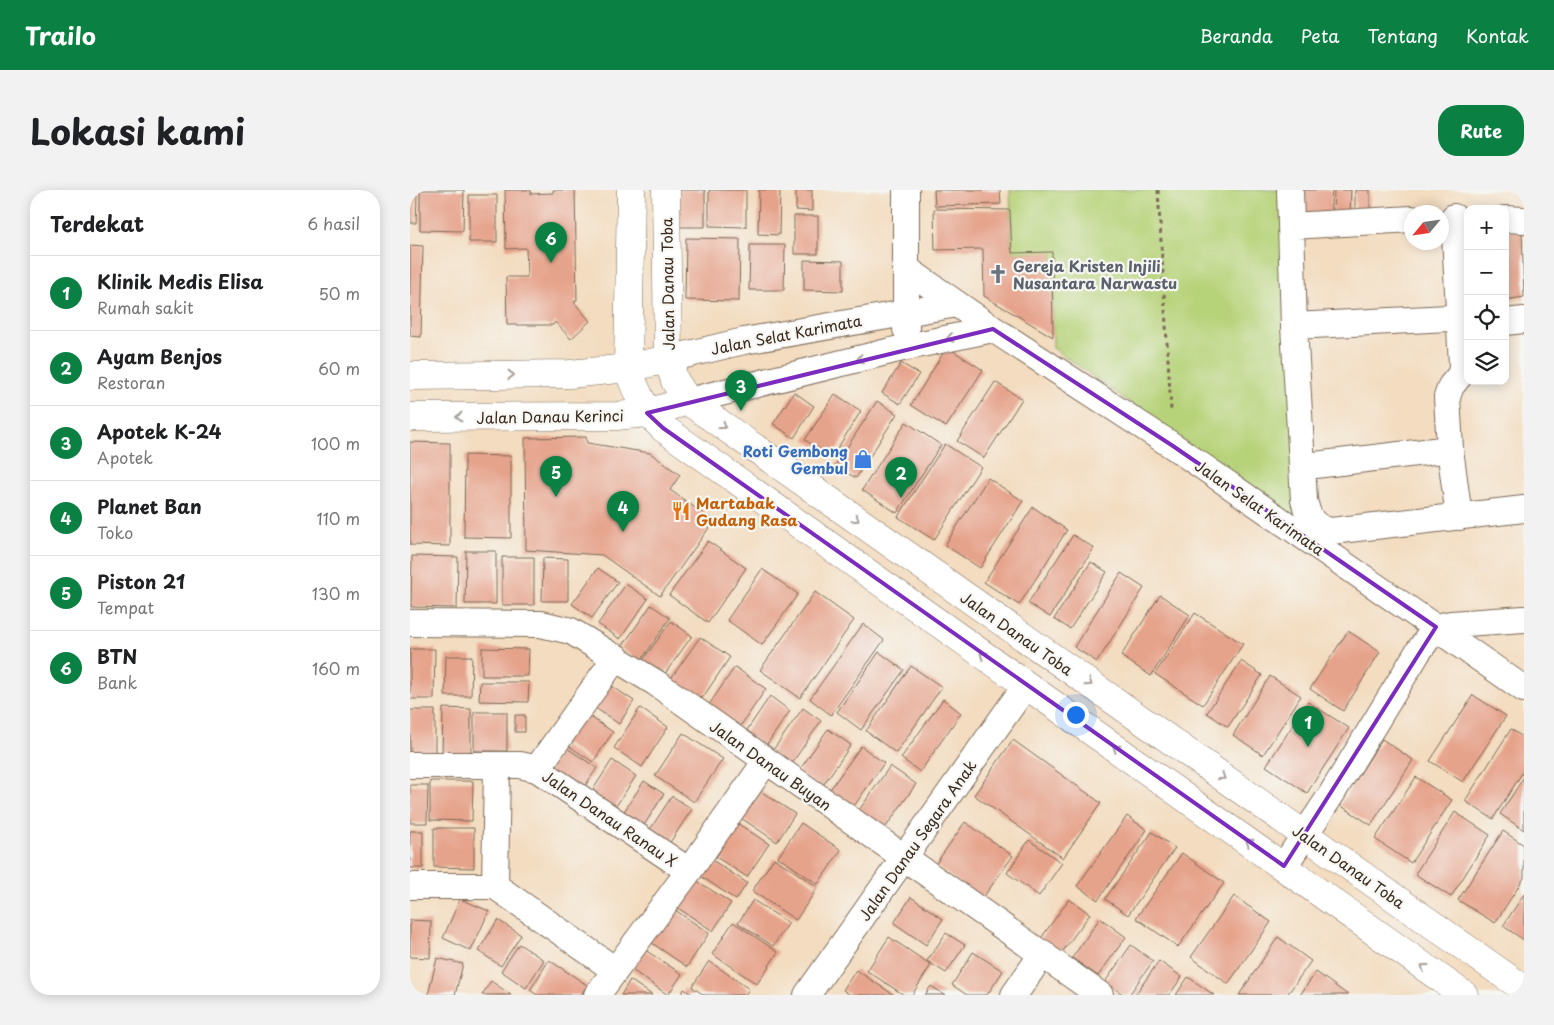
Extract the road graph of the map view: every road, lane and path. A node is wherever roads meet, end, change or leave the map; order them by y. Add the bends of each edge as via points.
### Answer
1 (631, 190) edge
2 (666, 190) edge
3 (906, 190) edge
4 (1158, 190) edge
5 (1290, 190) edge
6 (1455, 217) edge
7 (1404, 219) edge
8 (1509, 219) edge
9 (1524, 220) edge
10 (1292, 226) junction
11 (906, 268) junction
12 (957, 304) junction
13 (905, 312) junction
14 (1464, 317) edge
15 (1524, 320) edge
16 (1509, 322) edge
17 (1294, 326) junction
18 (993, 328) junction
19 (907, 347) junction
20 (668, 359) junction
21 (628, 368) junction
22 (410, 376) edge
23 (688, 402) junction
24 (647, 413) junction
25 (410, 417) edge
26 (1173, 446) junction
27 (1450, 449) junction
28 (1315, 465) dead end
29 (1524, 509) edge
30 (1459, 517) junction
31 (1524, 619) edge
32 (410, 624) edge
33 (1436, 627) junction
34 (616, 657) junction
35 (1026, 685) junction
36 (1524, 689) edge
37 (766, 761) junction
38 (410, 765) edge
39 (497, 766) junction
40 (537, 769) junction
41 (1304, 834) junction
42 (904, 859) junction
43 (1284, 866) junction
44 (689, 871) junction
45 (410, 886) edge
46 (495, 886) junction
47 (1043, 953) junction
48 (615, 970) junction
49 (1524, 989) edge
50 (597, 995) edge
51 (807, 995) edge
52 (1014, 995) edge
53 (1100, 995) edge
54 (1464, 995) edge

1 - 21 main road
2 - 20 main road, Jalan Danau Toba
3 - 11 street
4 - 26 path
5 - 10 street
6 - 14 street
7 - 10 street
8 - 9 street
10 - 17 street
11 - 12 street, Jalan Selat Karimata
11 - 13 street
12 - 13 street, Jalan Selat Karimata
12 - 18 street, Jalan Selat Karimata
13 - 19 street
13 - 20 street, Jalan Selat Karimata via 744,341
14 - 17 street
14 - 27 street via 1461,374 1450,386 1447,397
15 - 16 street
17 - 30 street via 1304,500 1312,523 1331,532
18 -> 19 street
18 - 26 street, Jalan Selat Karimata
19 -> 23 street
20 - 21 main road
20 - 23 main road, Jalan Danau Toba via 675,381
22 -> 21 main road via 570,374
21 - 24 main road
23 - 24 main road, Jalan Danau Kerinci
23 -> 41 main road, Jalan Danau Toba
24 -> 25 main road, Jalan Danau Kerinci
35 -> 24 main road via 663,428
26 - 33 street, Jalan Selat Karimata
27 - 28 street
27 - 30 street
29 - 30 street
31 - 33 street
32 - 34 street, Jalan Danau Buyan via 541,624 571,631
33 - 36 street, Jalan Selat Karimata
33 - 41 street
34 - 37 street, Jalan Danau Buyan
34 - 40 street
35 - 42 street, Jalan Danau Segara Anak
43 -> 35 main road
37 - 42 street, Jalan Danau Buyan
37 - 44 street
38 - 39 street, Jalan Danau Ranau X
39 - 40 street, Jalan Danau Ranau X
39 - 46 street
40 - 44 street, Jalan Danau Ranau X
41 - 43 street
41 - 49 main road, Jalan Danau Toba
42 - 47 street, Jalan Danau Buyan
42 - 51 street, Jalan Danau Segara Anak
54 -> 43 main road
44 - 48 street
45 - 46 street
46 - 48 street
47 - 52 street
47 - 53 street, Jalan Danau Buyan
48 - 50 street

